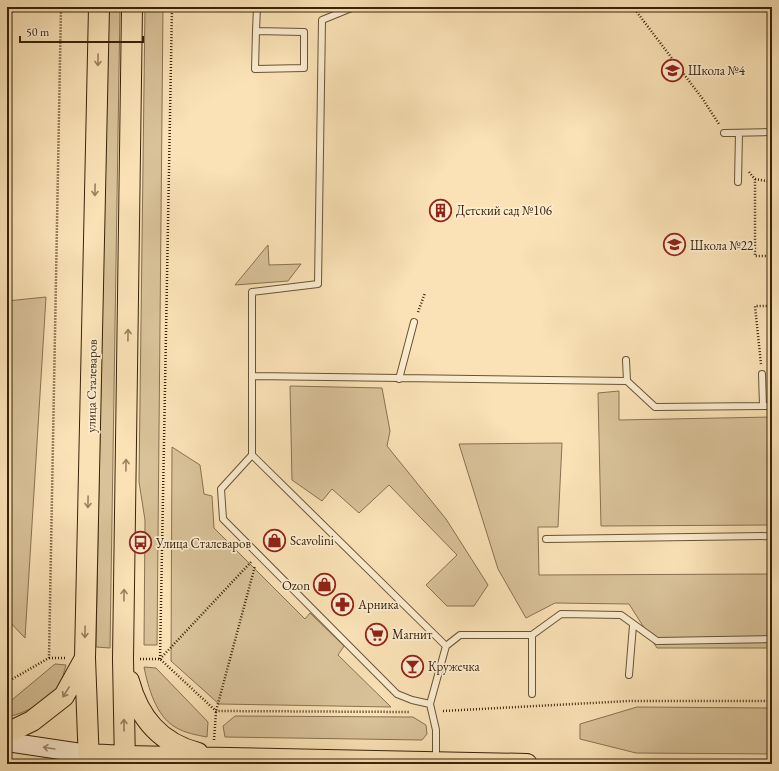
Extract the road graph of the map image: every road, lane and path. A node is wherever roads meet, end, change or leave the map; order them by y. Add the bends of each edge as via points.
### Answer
1 (61, 7) edge
2 (99, 7) edge
3 (132, 7) edge
4 (172, 7) edge
5 (257, 7) edge
6 (354, 7) edge
7 (633, 7) edge
8 (256, 31) junction
9 (772, 132) edge
10 (724, 133) joint
11 (739, 133) junction
12 (739, 162) junction
13 (756, 179) junction
14 (738, 182) dead end
15 (772, 182) edge
16 (772, 256) edge
17 (425, 293) dead end
18 (772, 306) edge
19 (414, 322) joint
20 (626, 360) dead end
21 (762, 374) joint
22 (252, 376) junction
23 (399, 379) junction
24 (627, 381) junction
25 (763, 406) junction
26 (772, 406) edge
27 (252, 455) junction
28 (772, 536) edge
29 (546, 539) dead end
30 (258, 554) junction
31 (633, 625) junction
32 (532, 635) junction
33 (772, 639) edge
34 (446, 646) junction
35 (49, 658) junction
36 (85, 658) junction
37 (124, 659) junction
38 (160, 659) junction
39 (629, 675) dead end
40 (7, 682) edge
41 (532, 694) dead end
42 (629, 701) dead end
43 (772, 701) edge
44 (430, 704) junction
45 (216, 711) junction
46 (432, 712) junction
47 (7, 733) edge
48 (7, 742) edge
49 (213, 757) junction
50 (89, 759) edge
51 (125, 760) edge
52 (436, 761) junction
53 (527, 764) edge

1 - 35 path
2 -> 36 main road, улица Сталеваров
37 -> 3 main road
4 - 38 path
5 - 8 lane
6 - 22 lane via 322,20 318,284 252,292
7 - 10 path via 702,98
8 - 8 lane via 255,69 304,68 304,32
9 - 11 lane
10 - 11 lane
11 - 12 lane
12 - 13 path
12 - 14 lane
13 - 15 path
13 - 16 path via 755,256
17 - 19 path
18 - 21 path via 755,306
19 - 23 lane
20 - 24 lane
21 - 25 lane
22 - 23 lane
22 - 27 lane
23 - 24 lane
24 - 25 lane via 655,407
25 - 26 lane
27 - 30 lane via 221,489 223,519
27 - 34 lane
28 - 29 lane
30 - 38 path
30 - 44 lane via 397,694
30 - 45 path
31 - 32 lane via 621,615 561,614
31 - 33 lane via 657,641
31 - 39 lane
32 - 34 lane via 460,635
32 - 41 lane
34 - 44 lane
35 - 36 path
35 - 40 path
36 -> 47 main road via 64,696 32,721
36 - 50 main road, улица Сталеваров
37 - 38 path
37 - 49 main road via 134,699 151,727 183,749
51 -> 37 main road
38 - 45 path
42 - 43 path
44 - 46 lane
45 - 46 path
45 - 49 path
46 - 52 lane via 436,730
50 -> 48 main road
49 - 51 main road
49 - 52 main road
50 - 51 main road
52 - 53 main road

